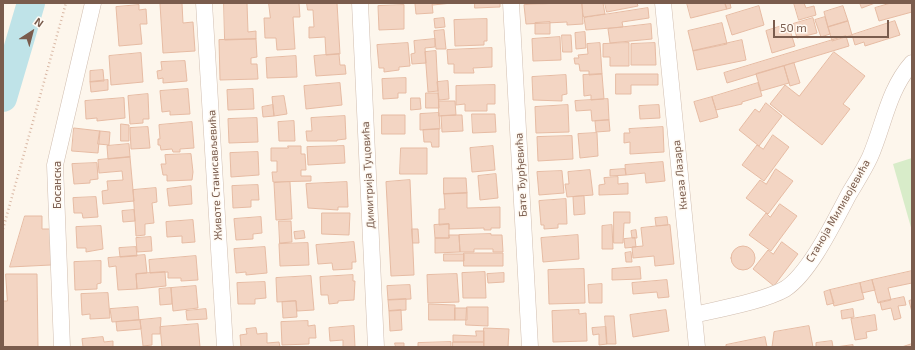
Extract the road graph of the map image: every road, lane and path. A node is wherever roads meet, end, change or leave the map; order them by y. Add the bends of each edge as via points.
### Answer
1 (66, 3) edge
2 (93, 3) edge
3 (204, 3) edge
4 (360, 3) edge
5 (511, 3) edge
6 (663, 3) edge
7 (912, 63) edge
8 (3, 229) edge
9 (694, 315) junction
10 (62, 347) edge
11 (225, 347) edge
12 (376, 347) edge
13 (530, 347) edge
14 (698, 347) edge

1 - 8 path
2 - 10 street, Босанска via 55,164
3 - 11 street, Животе Станисављевића
4 - 12 street, Димитрија Туцовића
5 - 13 street, Бате Ђурђевића
6 - 9 street, Кнеза Лазара
7 - 9 street, Станоја Миливојевића via 896,88 870,157 821,244 797,279 784,289 767,296
9 - 14 street, Кнеза Лазара

